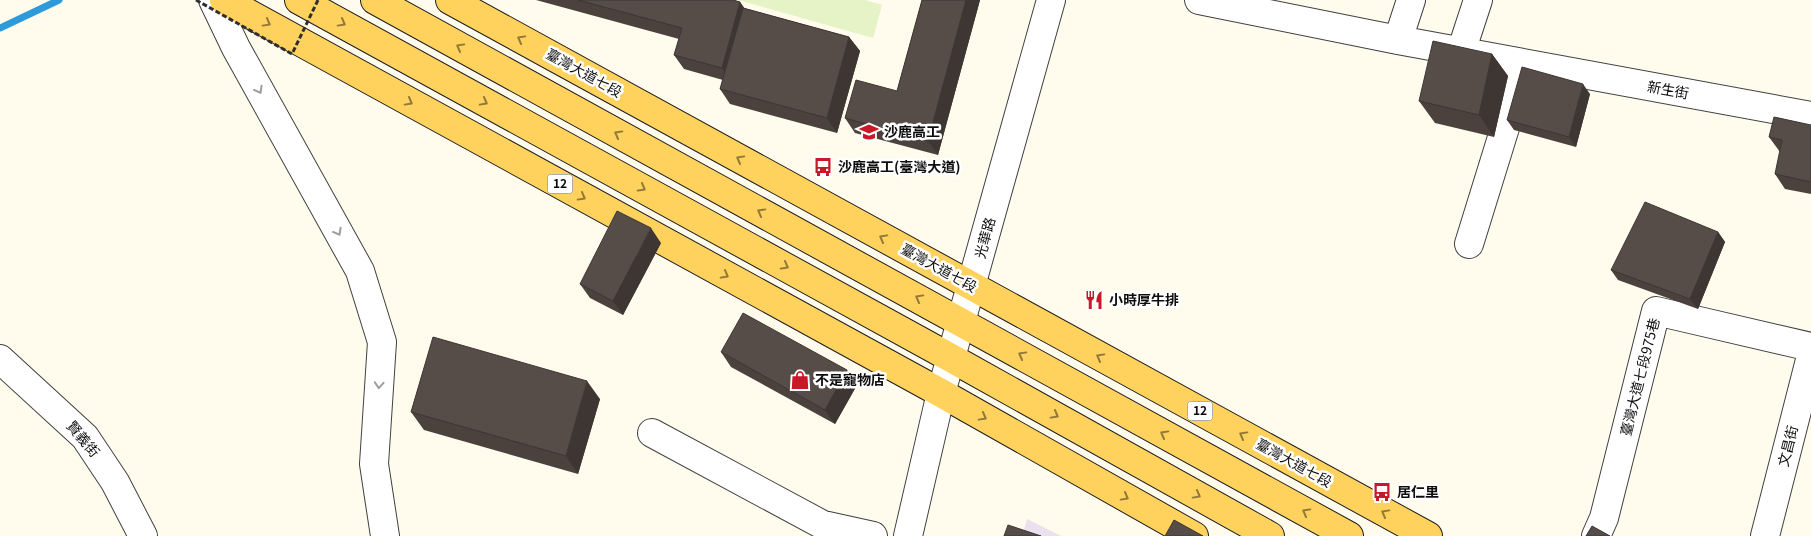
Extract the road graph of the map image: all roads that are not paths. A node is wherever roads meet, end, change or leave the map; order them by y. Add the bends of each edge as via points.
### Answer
1 (212, 0) edge
2 (224, 0) edge
3 (299, 0) edge
4 (374, 0) edge
5 (450, 0) edge
6 (1051, 0) edge
7 (1199, 0) edge
8 (1411, 0) edge
9 (1478, 0) edge
10 (1398, 40) junction
11 (1461, 52) junction
12 (1524, 64) junction
13 (1811, 116) edge
14 (1469, 244) dead end
15 (972, 286) junction
16 (961, 322) junction
17 (1811, 347) edge
18 (1811, 356) edge
19 (951, 358) junction
20 (0, 359) edge
21 (896, 369) junction
22 (941, 393) junction
23 (652, 433) dead end
24 (143, 536) edge
25 (384, 536) edge
26 (873, 536) edge
27 (908, 536) edge
28 (1194, 536) edge
29 (1270, 536) edge
30 (1349, 536) edge
31 (1428, 536) edge
32 (1596, 536) edge
33 (1765, 536) edge

1 -> 25 street via 360,272 382,342 374,464
2 -> 21 main road, 12
3 -> 19 main road
16 -> 4 main road
15 -> 5 main road, 臺灣大道七段 / 12
6 - 15 street, 光華路
7 - 10 street, 新生街
8 - 10 street
9 - 11 street
10 - 11 street, 新生街
11 - 12 street, 新生街
12 - 13 street, 新生街
12 - 14 street
15 - 16 street, 光華路
31 -> 15 main road, 臺灣大道七段 / 12
16 - 19 street, 光華路
30 -> 16 main road
17 - 32 street, 臺灣大道七段975巷 via 1656,311 1604,518
18 - 33 street, 文昌街
19 - 21 main road
19 - 22 street, 光華路
19 -> 29 main road
20 - 24 street, 賢義街 via 85,437 115,482
21 - 22 main road, 12
22 - 27 street, 光華路
22 -> 28 main road, 12
23 - 26 street via 823,525

